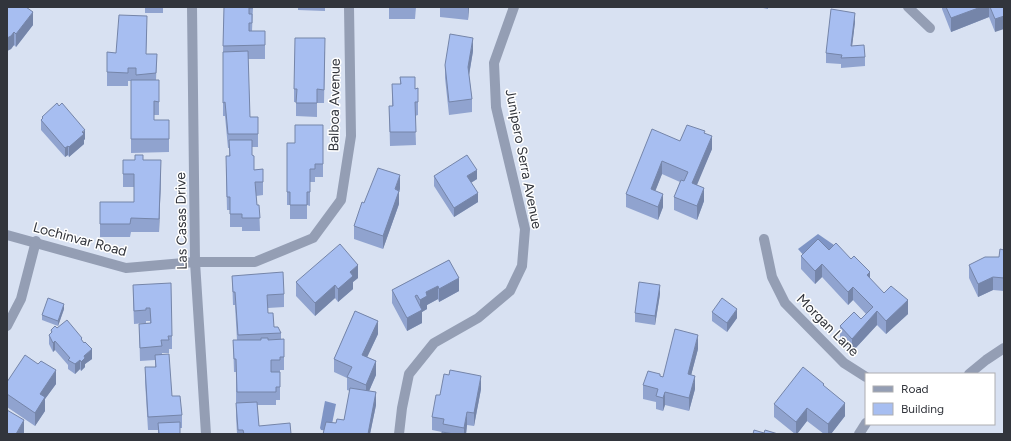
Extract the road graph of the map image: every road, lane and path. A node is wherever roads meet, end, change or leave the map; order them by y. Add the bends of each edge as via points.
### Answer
1 (192, 7) edge
2 (349, 7) edge
3 (514, 7) edge
4 (908, 7) edge
5 (930, 28) dead end
6 (7, 235) edge
7 (764, 239) dead end
8 (36, 241) junction
9 (194, 262) junction
10 (7, 326) edge
11 (1004, 348) edge
12 (970, 373) edge
13 (865, 377) edge
14 (865, 425) edge
15 (206, 434) edge
16 (399, 434) edge
17 (859, 434) edge

1 - 9 street, Las Casas Drive
2 - 9 street, Balboa Avenue via 351,136 341,200 314,238 254,262
3 - 16 street, Junipero Serra Avenue via 494,63 496,107 525,229 522,266 510,291 478,318 434,343 409,374
4 - 5 street
6 - 8 street, Lochinvar Road
7 - 13 street, Morgan Lane via 772,277 785,303 844,363
8 - 9 street, Lochinvar Road via 126,268
8 - 10 street via 21,299
9 - 15 street, Las Casas Drive
11 - 12 street
14 - 17 street

